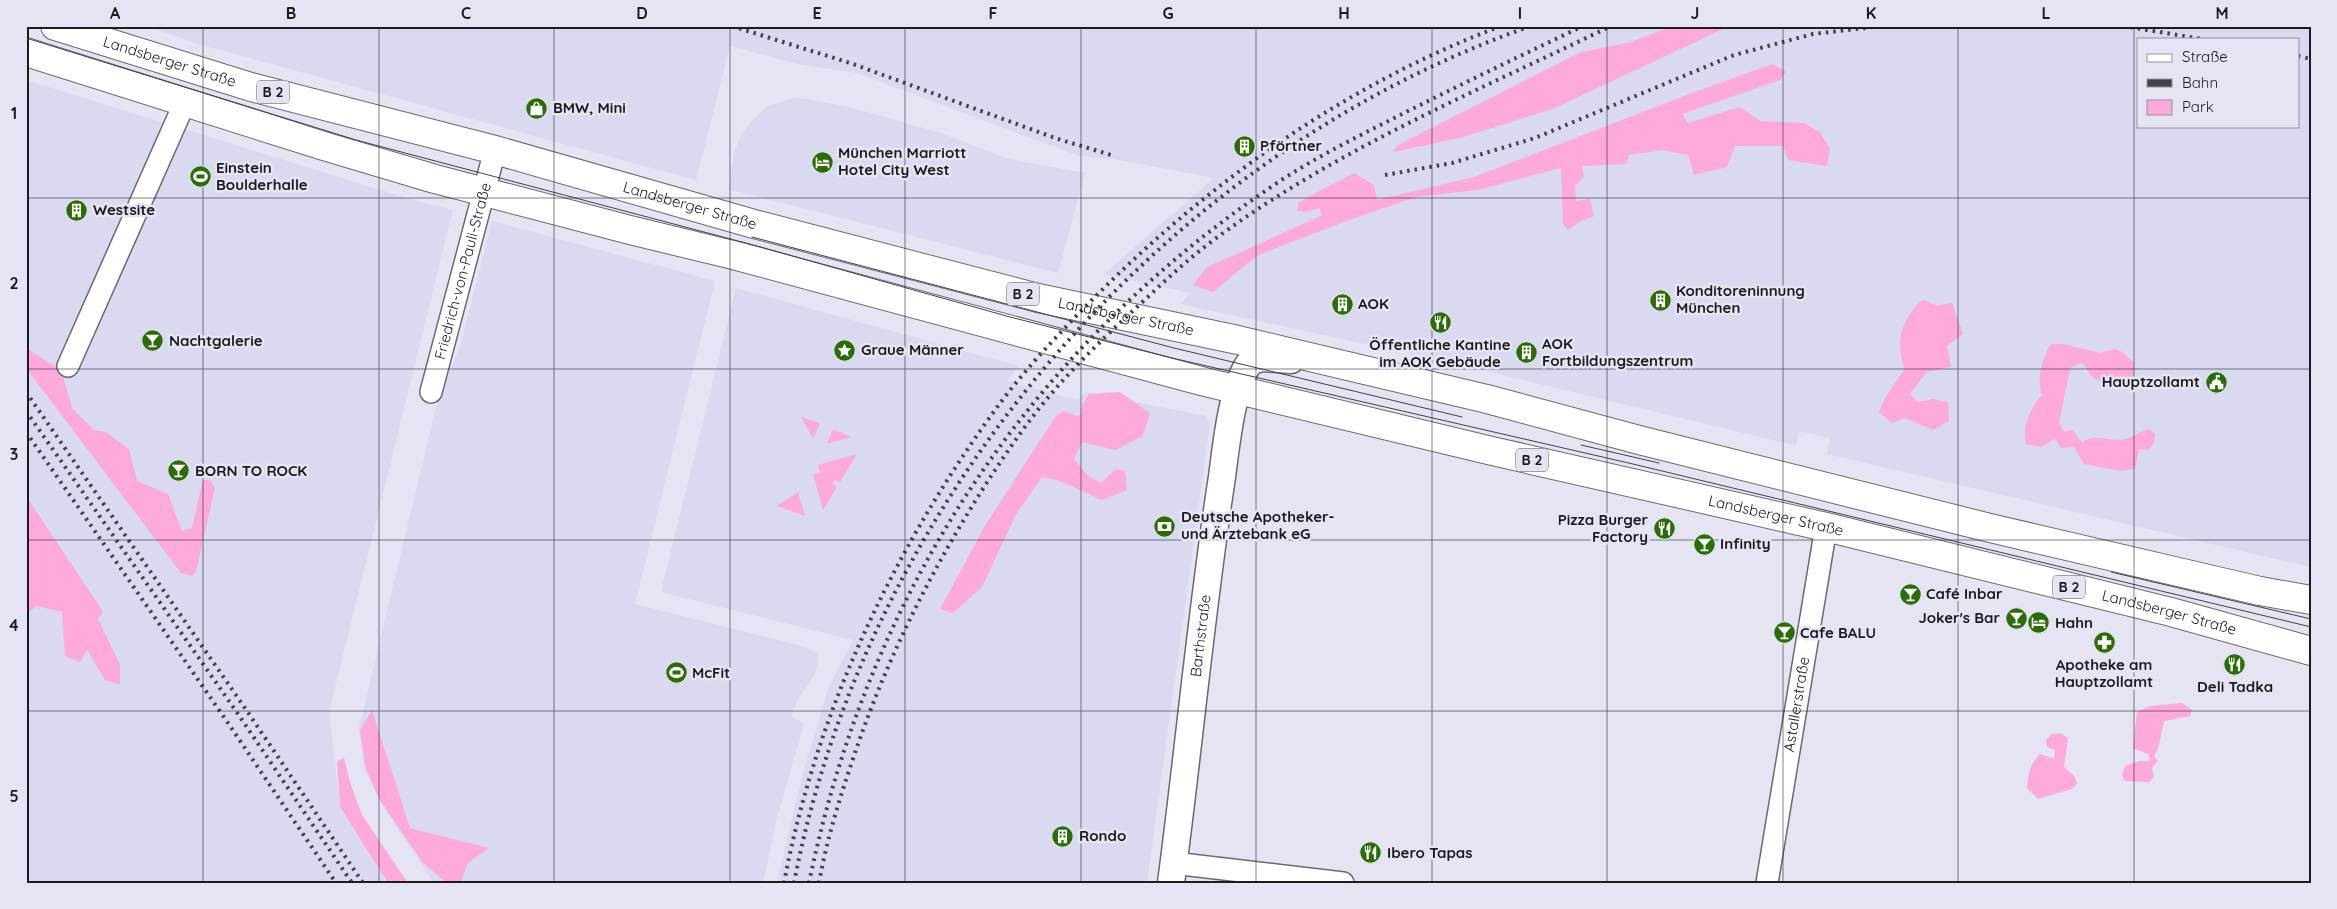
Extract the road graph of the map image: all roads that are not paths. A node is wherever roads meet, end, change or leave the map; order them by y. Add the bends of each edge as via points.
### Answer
1 (54, 26) edge
2 (26, 52) edge
3 (185, 102) junction
4 (495, 150) junction
5 (483, 192) junction
6 (1332, 362) junction
7 (68, 366) dead end
8 (1238, 390) junction
9 (431, 392) dead end
10 (1826, 527) junction
11 (2311, 600) edge
12 (2311, 651) edge
13 (1172, 873) edge
14 (1343, 883) edge
15 (1767, 883) edge

1 - 4 main road, Landsberger Straße / B 2 via 252,87
2 - 3 main road, Landsberger Straße / B 2
3 - 5 main road, Landsberger Straße / B 2
3 - 7 street
4 - 5 street, Friedrich-von-Pauli-Straße
4 - 6 main road, Landsberger Straße / B 2 via 754,224 1038,298
5 - 8 main road, Landsberger Straße / B 2
5 - 9 street, Friedrich-von-Pauli-Straße
6 - 8 street, Landsberger Straße via 1256,358 1248,365
6 - 11 main road, Landsberger Straße / B 2 via 1990,528
8 - 10 main road, Landsberger Straße / B 2
8 - 13 street, Barthstraße via 1228,434 1197,652
10 - 12 main road, Landsberger Straße / B 2 via 2172,612
10 - 15 street, Astallerstraße
13 - 14 street

